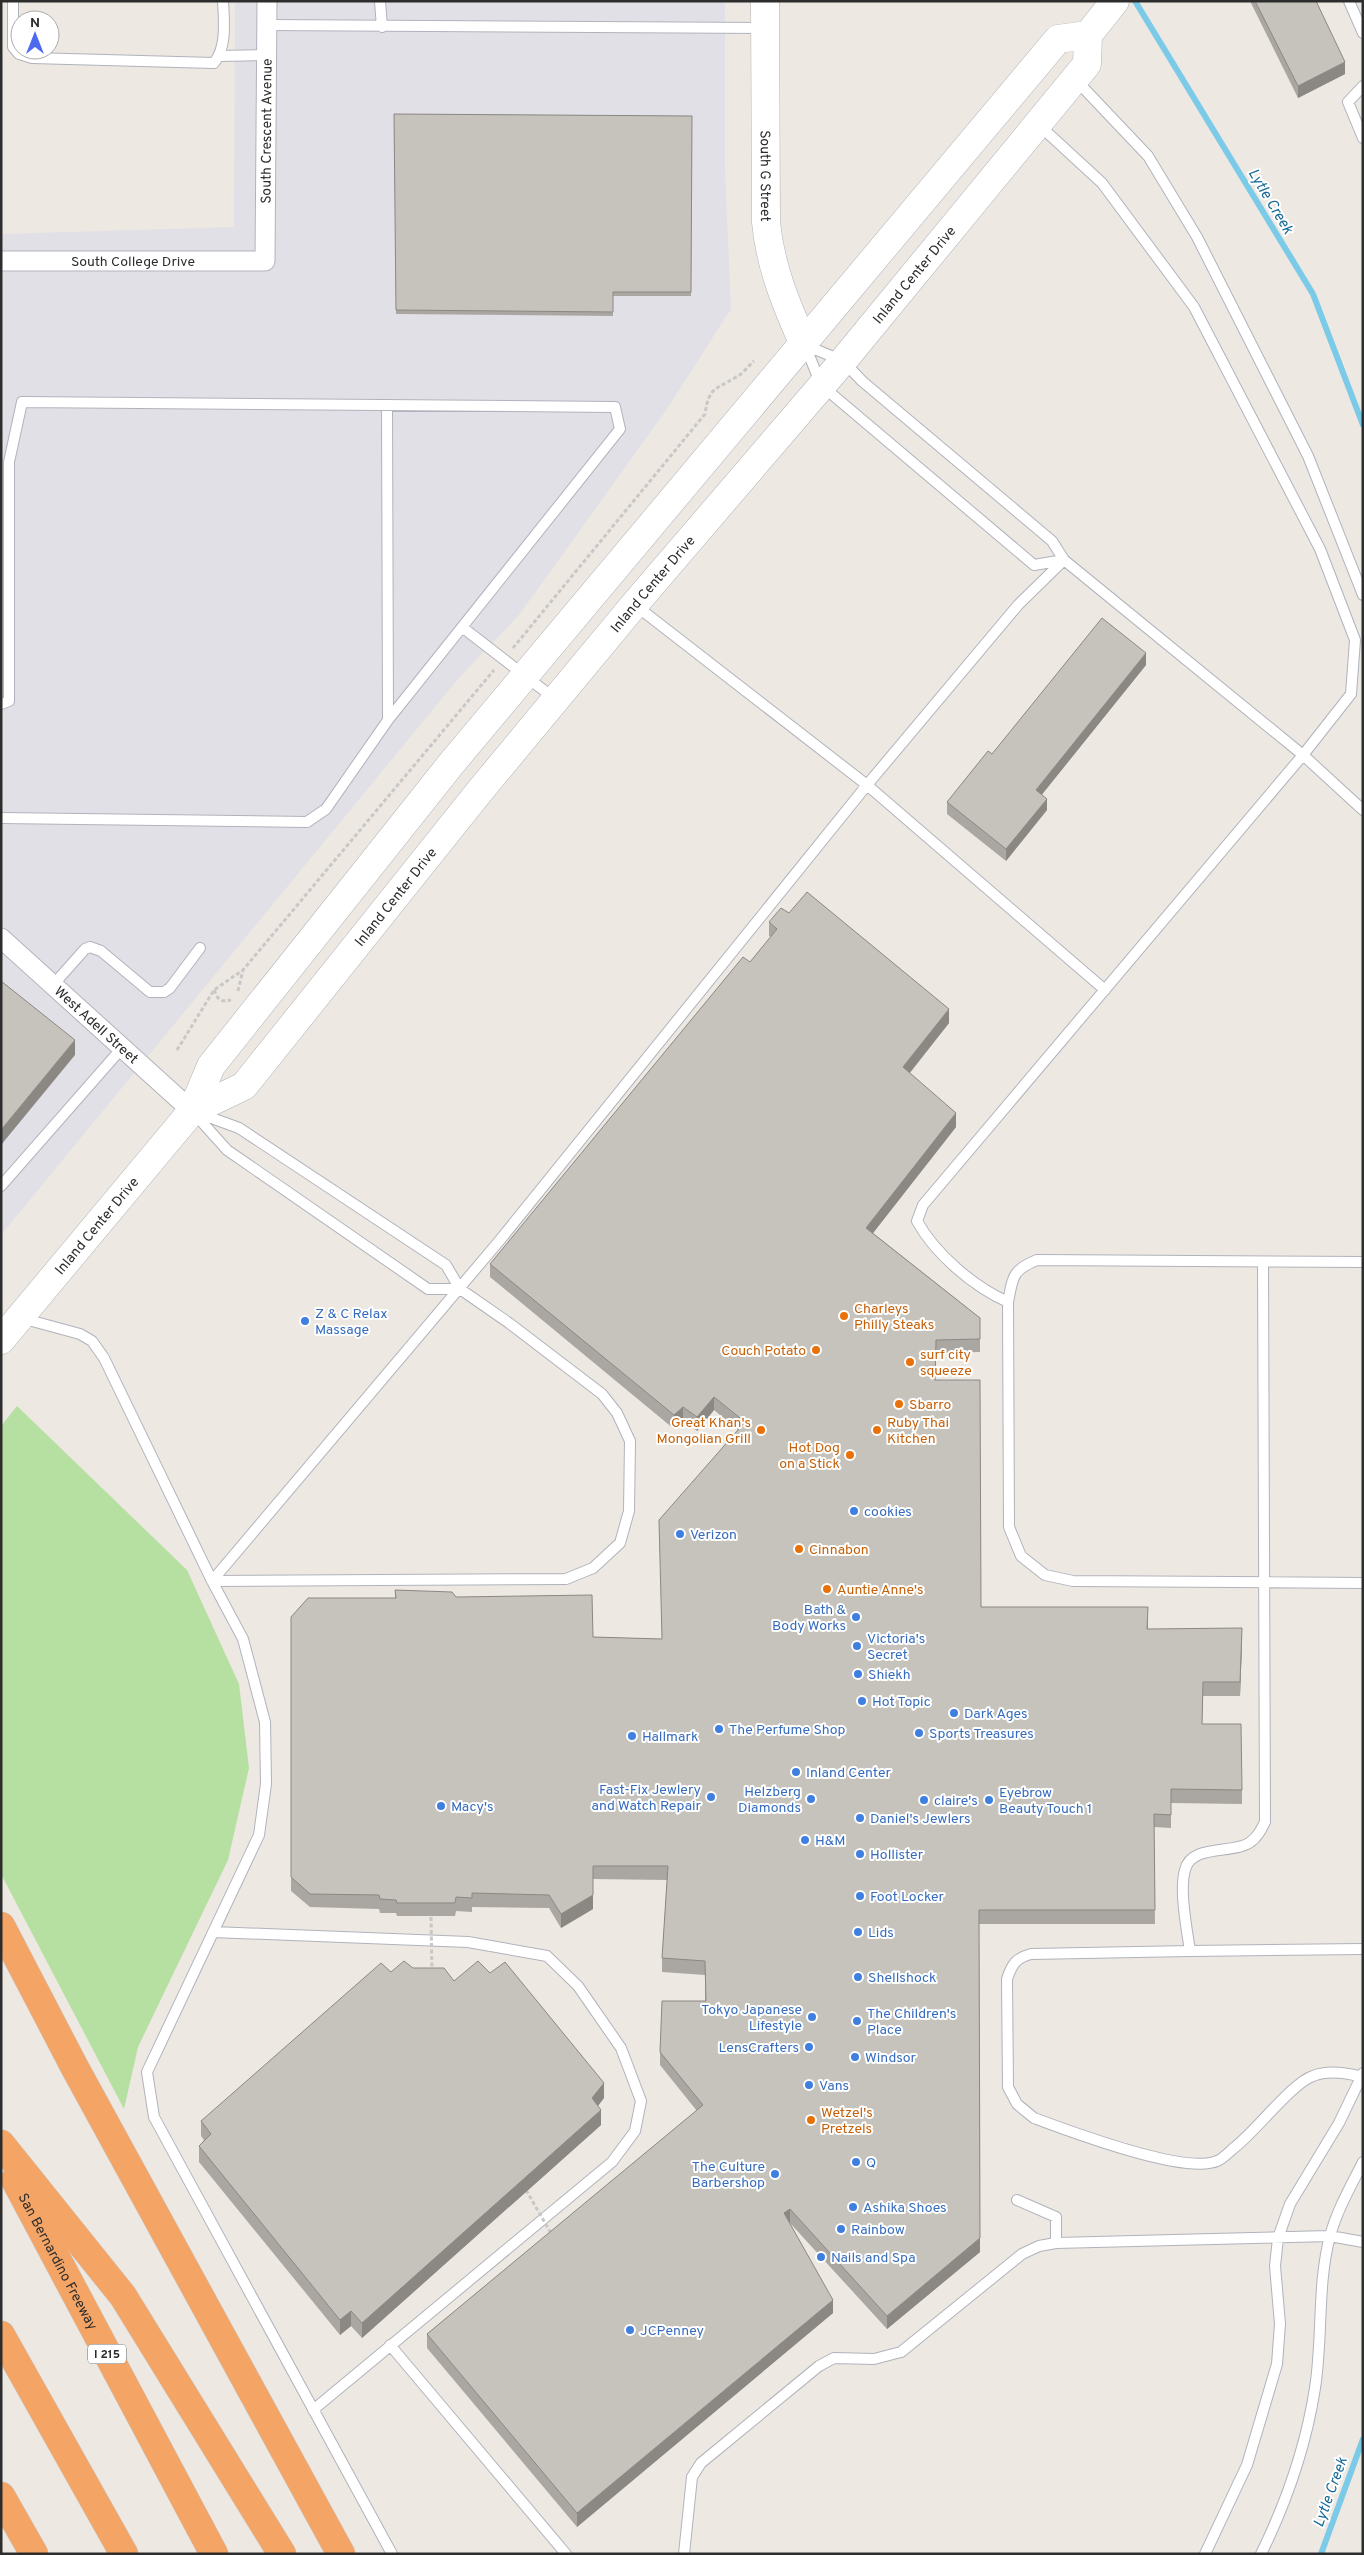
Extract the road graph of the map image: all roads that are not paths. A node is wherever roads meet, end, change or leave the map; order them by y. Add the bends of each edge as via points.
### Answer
1 (14, 1) edge
2 (223, 1) edge
3 (267, 1) edge
4 (380, 1) edge
5 (765, 1) edge
6 (1115, 1) edge
7 (1349, 1) edge
8 (267, 24) junction
9 (382, 27) junction
10 (765, 28) junction
11 (1363, 32) edge
12 (1088, 35) junction
13 (267, 55) junction
14 (220, 56) junction
15 (1074, 78) junction
16 (1363, 86) edge
17 (1037, 123) junction
18 (1363, 138) edge
19 (265, 260) joint
20 (1, 261) edge
21 (804, 345) junction
22 (843, 362) junction
23 (821, 385) junction
24 (387, 405) junction
25 (1064, 560) junction
26 (1363, 596) edge
27 (634, 605) junction
28 (462, 627) junction
29 (525, 675) junction
30 (556, 700) junction
31 (1, 704) edge
32 (388, 720) junction
33 (1303, 755) junction
34 (867, 785) junction
35 (1363, 810) edge
36 (1, 818) edge
37 (1, 938) edge
38 (200, 948) dead end
39 (53, 985) junction
40 (1105, 990) junction
41 (122, 1048) junction
42 (192, 1111) junction
43 (1, 1186) edge
44 (1263, 1262) junction
45 (1363, 1262) edge
46 (460, 1289) junction
47 (1008, 1302) junction
48 (20, 1318) junction
49 (1, 1340) edge
50 (212, 1581) junction
51 (1264, 1583) junction
52 (1363, 1584) edge
53 (1, 1926) edge
54 (213, 1932) junction
55 (1363, 1949) edge
56 (1190, 1951) junction
57 (1362, 2075) edge
58 (1, 2144) edge
59 (1, 2154) edge
60 (1363, 2162) edge
61 (1017, 2200) dead end
62 (1330, 2236) junction
63 (1278, 2238) junction
64 (1363, 2242) edge
65 (1056, 2243) junction
66 (1, 2334) edge
67 (390, 2346) junction
68 (313, 2410) junction
69 (1, 2496) edge
70 (684, 2551) edge
71 (34, 2554) edge
72 (124, 2554) edge
73 (214, 2554) edge
74 (282, 2554) edge
75 (341, 2554) edge
76 (392, 2554) edge
77 (566, 2554) edge
78 (1205, 2554) edge
79 (1261, 2554) edge

1 - 14 lane via 13,47 19,54 32,58 214,63
2 - 14 lane
3 - 8 street, South Crescent Avenue
4 - 9 lane
5 - 10 main road, South G Street
6 - 12 main road
7 - 11 lane
8 - 9 lane
8 - 13 street, South Crescent Avenue
9 - 10 lane
10 - 21 main road, South G Street via 768,247 777,280
12 - 15 main road, Inland Center Drive via 1087,64
12 - 21 main road, Inland Center Drive via 1058,38
13 - 14 lane
13 - 19 street, South Crescent Avenue
15 - 17 main road, Inland Center Drive
15 - 26 lane via 1148,156 1198,237 1308,456
16 - 18 lane via 1348,102
17 - 22 main road, Inland Center Drive
17 - 33 lane via 1102,183 1194,306 1320,549 1355,640 1351,694
19 - 20 street, South College Drive
21 - 22 lane
21 - 23 lane
21 - 29 main road, Inland Center Drive
22 - 23 main road, Inland Center Drive
22 - 25 lane via 1052,541
23 - 25 lane via 1034,565
23 - 27 main road, Inland Center Drive
24 - 28 lane via 615,407 620,429
24 - 31 lane via 22,402 9,462 9,701
24 - 32 lane
25 - 33 lane
25 - 34 lane via 1018,605
27 - 30 main road, Inland Center Drive
27 - 34 lane
28 - 29 lane
28 - 32 lane
29 - 30 lane
29 - 42 main road, Inland Center Drive via 211,1066
30 - 42 main road, Inland Center Drive via 244,1086
32 - 36 lane via 326,809 307,822
33 - 35 lane
33 - 40 lane
34 - 40 lane
34 - 46 lane
37 - 39 street, West Adell Street
38 - 39 lane via 164,992 150,992 101,951 90,947
39 - 41 street, West Adell Street
40 - 47 lane via 923,1205 917,1222 927,1240 985,1292
41 - 42 street, West Adell Street
41 - 43 lane
42 - 46 lane via 239,1128 264,1144 446,1265
42 - 46 lane via 227,1150 428,1289
42 - 48 main road, Inland Center Drive
44 - 45 lane
44 - 47 lane via 1037,1260 1020,1267 1013,1278
44 - 51 lane
46 - 50 lane
46 - 50 lane via 602,1394 617,1413 630,1441 629,1511 620,1543 593,1568 566,1578
47 - 51 lane via 1009,1527 1021,1556 1045,1575 1073,1581
48 - 49 main road, Inland Center Drive
48 - 50 lane via 80,1334 92,1341 104,1358
50 - 54 lane via 243,1638 255,1678 265,1722 266,1784 259,1835
51 - 52 lane
51 - 56 lane via 1265,1822 1249,1843 1237,1849 1207,1852 1193,1859 1185,1869 1184,1908
53 - 75 highway via 75,2068
54 - 67 lane via 468,1942 547,1956 578,1986 621,2048 641,2101 635,2131 612,2162
54 - 68 lane via 147,2072 154,2117
55 - 56 lane
56 - 57 lane via 1051,1952 1020,1956 1012,1964 1007,1979 1008,2087 1017,2104 1034,2118 1050,2124 1172,2161 1199,2164 1217,2161 1248,2137 1296,2087 1312,2076
57 - 63 lane via 1290,2204
58 - 74 highway via 123,2296
59 - 73 highway, San Bernardino Freeway / I 215
60 - 62 lane
61 - 65 lane via 1056,2217
62 - 63 lane
62 - 64 lane
62 - 79 lane via 1323,2275 1316,2387 1303,2448 1281,2514
63 - 65 lane
63 - 78 lane via 1276,2266 1280,2324 1277,2364 1247,2465
65 - 70 lane via 1022,2254 901,2352 874,2359 834,2358 819,2366 701,2463 692,2477
66 - 72 highway
67 - 68 lane
67 - 77 lane
68 - 76 lane
69 - 71 highway

